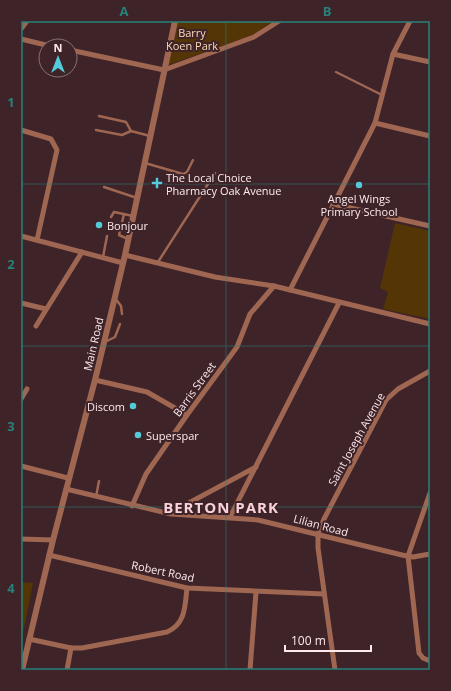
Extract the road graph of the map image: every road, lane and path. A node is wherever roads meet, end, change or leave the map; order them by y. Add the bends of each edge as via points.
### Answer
1 (26, 21) edge
2 (175, 21) edge
3 (279, 21) edge
4 (410, 21) edge
5 (21, 29) edge
6 (21, 39) edge
7 (38, 43) edge
8 (78, 52) edge
9 (393, 54) junction
10 (430, 62) edge
11 (164, 70) junction
12 (336, 72) dead end
13 (382, 95) junction
14 (99, 116) dead end
15 (375, 123) junction
16 (21, 130) edge
17 (96, 130) dead end
18 (131, 131) junction
19 (150, 136) junction
20 (430, 136) edge
21 (193, 160) dead end
22 (145, 163) junction
23 (215, 173) dead end
24 (104, 187) dead end
25 (137, 198) junction
26 (333, 204) junction
27 (124, 214) junction
28 (134, 216) junction
29 (111, 217) dead end
30 (430, 226) edge
31 (21, 236) edge
32 (107, 236) dead end
33 (129, 239) junction
34 (37, 240) junction
35 (82, 252) junction
36 (125, 255) junction
37 (103, 258) junction
38 (123, 263) junction
39 (157, 263) junction
40 (274, 286) junction
41 (290, 290) junction
42 (115, 298) junction
43 (21, 303) edge
44 (339, 303) junction
45 (46, 309) junction
46 (122, 314) dead end
47 (120, 324) dead end
48 (430, 324) edge
49 (36, 326) dead end
50 (104, 342) junction
51 (430, 371) edge
52 (95, 380) junction
53 (27, 389) dead end
54 (21, 399) edge
55 (186, 415) junction
56 (21, 466) edge
57 (256, 467) junction
58 (68, 478) junction
59 (99, 480) dead end
60 (66, 489) junction
61 (430, 493) edge
62 (96, 497) junction
63 (185, 505) dead end
64 (132, 506) junction
65 (230, 517) junction
66 (318, 534) junction
67 (21, 539) edge
68 (53, 540) junction
69 (430, 554) edge
70 (49, 555) junction
71 (408, 556) junction
72 (188, 588) junction
73 (256, 592) junction
74 (324, 594) junction
75 (29, 638) junction
76 (71, 648) junction
77 (430, 661) edge
78 (22, 668) edge
79 (67, 670) edge
80 (250, 670) edge
81 (335, 670) edge

1 - 5 street
2 - 11 street, Main Road
3 - 11 street via 254,38
4 - 9 street
6 - 7 street
8 - 11 street
9 - 10 street
9 - 13 street
11 - 19 street, Main Road
12 - 13 lane
13 - 15 street
14 - 18 lane via 126,122
15 - 20 street
15 - 26 street
16 - 34 street via 51,140 57,150
17 - 18 lane via 118,134
18 - 19 lane
19 - 22 street, Main Road
21 - 22 lane via 187,172 183,174
22 - 25 street, Main Road
23 - 39 lane
24 - 25 lane
25 - 28 street, Main Road
26 - 30 street
26 - 41 street
27 - 28 lane
27 - 29 lane via 113,212
27 - 33 lane via 119,235
28 - 33 street, Main Road
31 - 34 street
32 - 37 lane
33 - 36 street, Main Road
34 - 35 street
35 - 37 street
35 - 45 street
36 - 38 street, Main Road
36 - 39 street
37 - 38 street
38 - 42 street, Main Road
39 - 40 street via 215,277
40 - 41 street
40 - 55 street, Barris Street via 252,310 239,343
41 - 44 street
42 - 46 lane via 121,306
42 - 50 street, Main Road
43 - 45 street
44 - 48 street
44 - 57 street
45 - 49 street
47 - 50 lane via 115,337
50 - 52 street, Main Road
51 - 66 street, Saint Joseph Avenue via 398,389 386,400
52 - 55 street via 147,392
52 - 58 street, Main Road
53 - 54 street
55 - 64 street, Barris Street via 146,474
56 - 58 street
57 - 63 street
57 - 65 street
58 - 60 street, Main Road
59 - 62 lane
60 - 62 street, Lilian Road
60 - 68 street, Main Road
61 - 71 street
62 - 64 street, Lilian Road
64 - 65 street, Lilian Road via 178,516
65 - 66 street, Lilian Road via 258,520
66 - 71 street, Lilian Road
66 - 74 street
67 - 68 street
68 - 70 street, Main Road
69 - 71 street, Lilian Road
70 - 72 street, Robert Road
70 - 75 street, Main Road
71 - 77 street via 419,653
72 - 73 street, Robert Road
72 - 76 street via 182,619 172,630 92,647
73 - 74 street, Robert Road
73 - 80 street
74 - 81 street
75 - 76 street
75 - 78 street, Main Road
76 - 79 street

